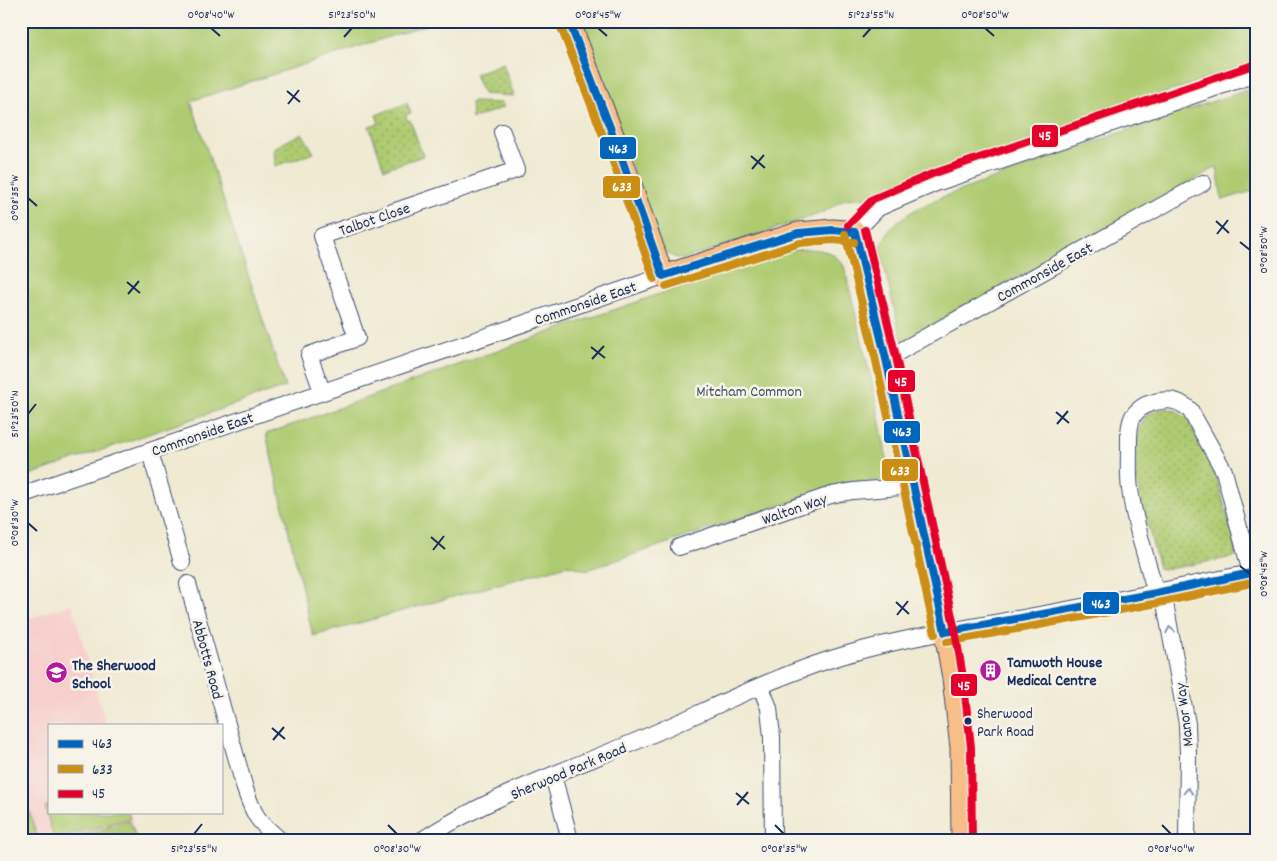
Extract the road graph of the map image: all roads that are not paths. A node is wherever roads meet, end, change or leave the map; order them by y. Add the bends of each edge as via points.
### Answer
1 (569, 21) edge
2 (1256, 74) edge
3 (502, 132) dead end
4 (1203, 183) dead end
5 (855, 232) junction
6 (663, 276) junction
7 (886, 359) junction
8 (322, 391) junction
9 (150, 452) junction
10 (913, 486) junction
11 (21, 495) edge
12 (679, 548) dead end
13 (182, 562) dead end
14 (1253, 572) edge
15 (188, 584) dead end
16 (1159, 592) junction
17 (945, 632) junction
18 (761, 687) junction
19 (553, 775) junction
20 (280, 840) edge
21 (422, 840) edge
22 (570, 840) edge
23 (773, 840) edge
24 (962, 840) edge
25 (1187, 840) edge

1 - 6 main road
2 - 5 street via 929,185 878,208
3 - 8 street, Talbot Close via 516,170 322,236 356,338 309,355
4 - 7 street, Commonside East
5 - 6 main road, Commonside East via 798,233
5 - 7 main road
6 - 8 street, Commonside East
7 - 10 main road
8 - 9 street, Commonside East
9 - 11 street, Commonside East
9 - 13 street
10 - 12 street, Walton Way via 831,495
10 - 17 main road
14 - 16 street, Sherwood Park Road
14 - 16 street, Manor Way via 1220,462 1183,403 1158,401 1142,407 1134,416 1130,428 1129,474 1131,497
15 - 20 street, Abbotts Road via 254,815
16 - 17 street, Sherwood Park Road
25 -> 16 street, Manor Way via 1187,724
17 - 18 street, Sherwood Park Road via 848,654
17 - 24 main road via 960,748
18 - 19 street, Sherwood Park Road
18 - 23 street via 769,708 772,737
19 - 21 street, Sherwood Park Road via 453,821
19 - 22 street

